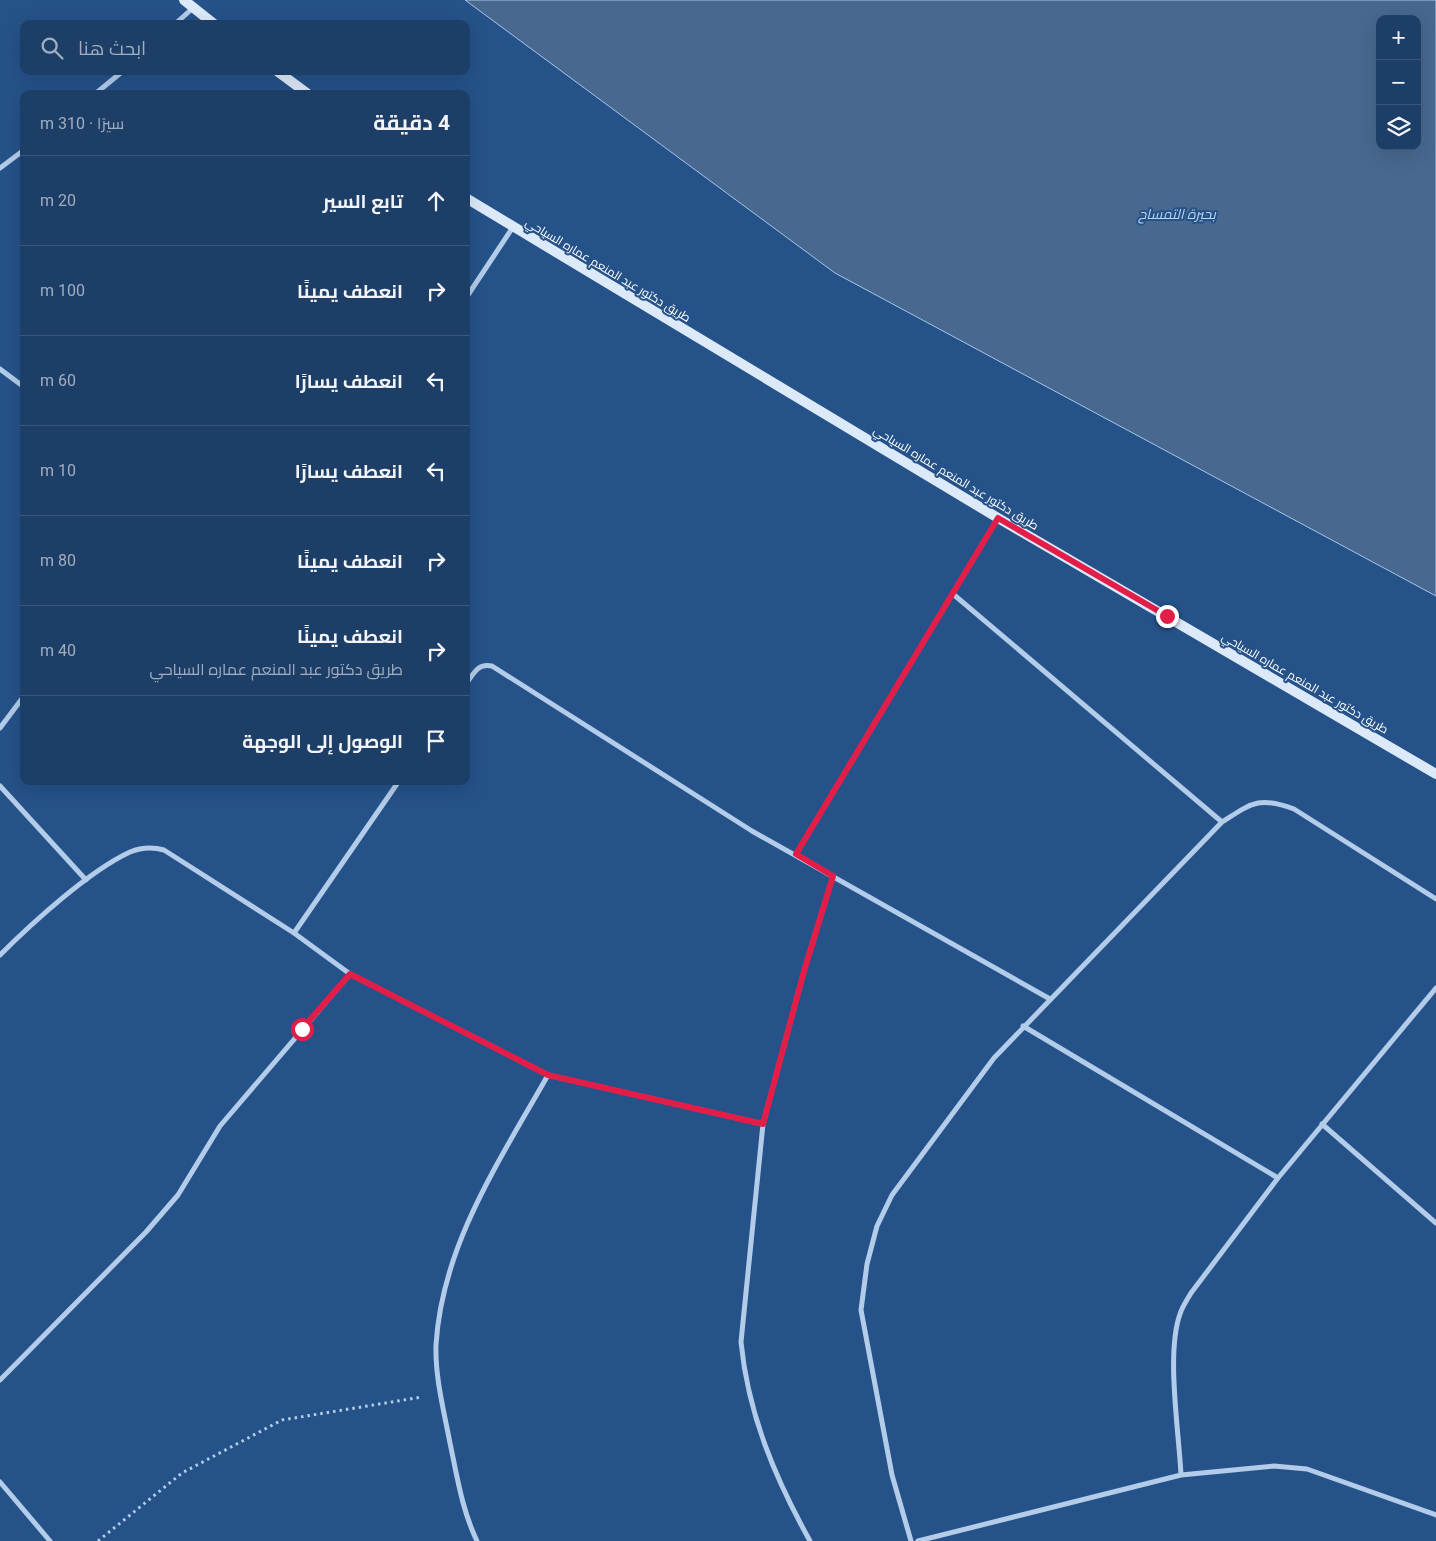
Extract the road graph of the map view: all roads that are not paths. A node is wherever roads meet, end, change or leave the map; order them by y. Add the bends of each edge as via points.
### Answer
1 (184, 0) edge
2 (193, 8) junction
3 (180, 20) edge
4 (209, 20) edge
5 (118, 75) edge
6 (282, 75) edge
7 (100, 90) edge
8 (303, 90) edge
9 (20, 153) edge
10 (0, 168) edge
11 (470, 200) edge
12 (513, 227) junction
13 (470, 292) edge
14 (0, 369) edge
15 (20, 384) edge
16 (998, 518) junction
17 (953, 594) junction
18 (470, 678) edge
19 (20, 701) edge
20 (0, 728) edge
21 (1436, 774) edge
22 (396, 785) edge
23 (0, 786) edge
24 (1222, 822) junction
25 (796, 854) junction
26 (833, 876) junction
27 (86, 880) junction
28 (1436, 899) edge
29 (294, 933) junction
30 (0, 955) edge
31 (350, 974) junction
32 (1436, 988) edge
33 (1050, 999) junction
34 (1023, 1026) junction
35 (548, 1075) junction
36 (763, 1124) junction
37 (1322, 1124) junction
38 (1278, 1178) junction
39 (1436, 1223) edge
40 (0, 1380) edge
41 (1182, 1475) junction
42 (0, 1482) edge
43 (1436, 1515) edge
44 (50, 1541) edge
45 (477, 1541) edge
46 (810, 1541) edge
47 (911, 1541) edge
48 (918, 1541) edge

1 - 2 main road
2 - 3 street
2 - 4 main road
5 - 7 street
6 - 8 main road
9 - 10 street
11 - 12 main road, طريق دكتور عبد المنعم عماره السياحي
12 - 13 street
12 - 16 main road, طريق دكتور عبد المنعم عماره السياحي
14 - 15 street
16 - 17 street
16 - 21 main road, طريق دكتور عبد المنعم عماره السياحي
17 - 24 street
17 - 25 street
18 - 25 street via 482,665 492,666 744,826
19 - 20 street
22 - 29 street
23 - 27 street
24 - 28 street via 1251,803 1275,802 1319,824
24 - 33 street
25 - 26 street
26 - 33 street
26 - 36 street
27 - 29 street via 131,852 152,847 164,850
27 - 30 street
29 - 31 street
31 - 35 street
31 - 40 street via 220,1126 178,1195 146,1232
32 - 37 street
33 - 34 street
34 - 38 street
34 - 47 street via 970,1088 892,1195 878,1226 867,1264 861,1310 892,1475
35 - 36 street
35 - 45 street via 476,1203 454,1255 441,1305 436,1347 440,1395 464,1508
36 - 46 street via 741,1342 744,1375 757,1424 782,1491
37 - 38 street
37 - 39 street
38 - 41 street via 1180,1313 1174,1358
41 - 43 street via 1274,1466 1307,1469
41 - 48 street
42 - 44 street

